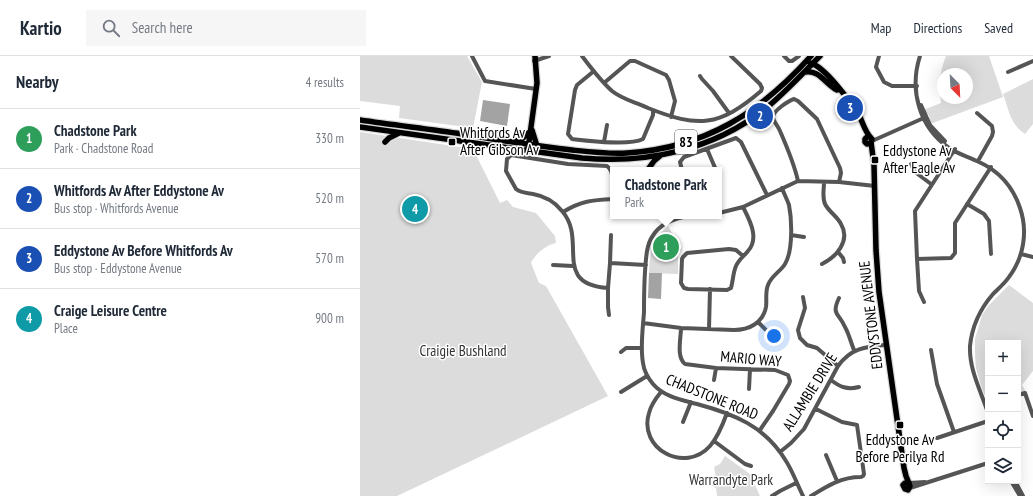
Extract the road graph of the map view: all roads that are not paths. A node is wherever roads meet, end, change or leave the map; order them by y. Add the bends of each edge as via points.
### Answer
1 (472, 56) edge
2 (541, 56) edge
3 (549, 56) edge
4 (582, 56) edge
5 (631, 56) edge
6 (731, 56) edge
7 (784, 56) edge
8 (799, 56) edge
9 (812, 56) edge
10 (821, 56) edge
11 (878, 56) edge
12 (921, 56) edge
13 (534, 58) edge
14 (635, 61) junction
15 (1033, 61) edge
16 (805, 62) junction
17 (812, 64) junction
18 (819, 68) junction
19 (594, 71) junction
20 (805, 72) junction
21 (1008, 72) dead end
22 (700, 76) dead end
23 (604, 83) junction
24 (916, 86) junction
25 (535, 89) junction
26 (837, 90) junction
27 (653, 110) junction
28 (729, 113) junction
29 (977, 113) dead end
30 (671, 117) junction
31 (924, 117) junction
32 (360, 120) edge
33 (607, 125) dead end
34 (532, 126) junction
35 (360, 127) edge
36 (399, 133) junction
37 (528, 133) junction
38 (869, 140) junction
39 (385, 142) dead end
40 (604, 142) junction
41 (511, 143) junction
42 (537, 146) junction
43 (527, 148) junction
44 (707, 149) junction
45 (954, 150) junction
46 (647, 151) junction
47 (660, 156) junction
48 (648, 158) junction
49 (979, 160) junction
50 (911, 164) dead end
51 (649, 167) edge
52 (650, 167) edge
53 (681, 167) edge
54 (715, 167) edge
55 (991, 167) junction
56 (610, 168) edge
57 (798, 181) junction
58 (824, 182) junction
59 (839, 182) junction
60 (874, 184) junction
61 (931, 184) junction
62 (782, 188) junction
63 (767, 195) junction
64 (610, 199) edge
65 (967, 204) junction
66 (743, 207) junction
67 (563, 212) junction
68 (722, 212) edge
69 (676, 219) edge
70 (611, 235) dead end
71 (791, 235) junction
72 (804, 237) dead end
73 (838, 252) junction
74 (991, 254) dead end
75 (1022, 255) junction
76 (743, 256) junction
77 (1033, 258) edge
78 (917, 260) junction
79 (844, 262) dead end
80 (610, 263) junction
81 (822, 264) dead end
82 (553, 265) dead end
83 (646, 265) junction
84 (573, 266) junction
85 (608, 288) junction
86 (710, 290) junction
87 (804, 297) dead end
88 (839, 298) dead end
89 (924, 302) dead end
90 (609, 315) dead end
91 (758, 322) junction
92 (643, 324) junction
93 (681, 328) junction
94 (709, 329) junction
95 (770, 334) dead end
96 (885, 345) junction
97 (642, 348) junction
98 (854, 350) junction
99 (931, 350) dead end
100 (621, 352) dead end
101 (838, 366) junction
102 (716, 368) junction
103 (750, 369) junction
104 (647, 376) junction
105 (714, 380) dead end
106 (831, 380) junction
107 (858, 387) dead end
108 (749, 389) dead end
109 (621, 392) dead end
110 (661, 392) junction
111 (1021, 394) edge
112 (985, 398) edge
113 (691, 402) junction
114 (816, 409) junction
115 (726, 413) junction
116 (1033, 416) edge
117 (683, 422) dead end
118 (985, 422) edge
119 (760, 430) junction
120 (954, 432) junction
121 (937, 438) dead end
122 (714, 441) junction
123 (780, 452) junction
124 (826, 455) dead end
125 (985, 465) edge
126 (751, 466) dead end
127 (837, 481) junction
128 (796, 483) junction
129 (1013, 484) edge
130 (1016, 484) edge
131 (908, 486) junction
132 (772, 496) edge
133 (803, 496) edge
134 (811, 496) edge
135 (908, 496) edge
136 (1021, 496) edge

1 - 25 street via 485,81
2 - 13 street
3 - 13 street
4 - 19 street
5 - 14 street
6 - 28 street via 762,88 750,100
7 - 8 street via 789,61
9 - 16 main road, 83
9 - 17 main road
10 - 17 main road, 83
10 - 18 main road
11 - 24 street via 876,67 884,82 892,86
12 - 24 street
13 - 25 main road
14 - 23 street via 630,61
14 - 30 street via 666,76 669,80 675,101
15 - 21 street
16 - 17 main road, EDDYSTONE AVENUE
16 - 46 main road, 83 via 769,97 734,122 695,140
17 - 18 main road, EDDYSTONE AVENUE
17 - 20 main road, 83
17 - 26 main road, EDDYSTONE AVENUE
18 - 38 main road, EDDYSTONE AVENUE via 848,99
19 - 23 street
19 - 40 street via 575,90 568,134 572,139
20 - 26 main road via 816,74
20 - 47 main road, 83 via 765,109 731,131 695,146
22 - 28 street
23 - 27 street via 627,100
24 - 31 street
25 - 34 main road
25 - 37 main road
26 - 38 main road, EDDYSTONE AVENUE via 853,110
27 - 30 street
27 - 40 street via 643,139 638,142
28 - 30 street via 701,122
29 - 49 street via 992,126 993,132
31 - 38 street
31 - 45 street
32 - 41 main road, 83
33 - 40 street
34 - 42 main road
34 - 43 main road
35 - 36 main road, 83
36 - 39 main road
36 - 43 main road, 83
37 - 41 main road via 522,139
37 - 43 main road
38 - 60 main road, EDDYSTONE AVENUE
41 - 43 main road, 83
42 - 43 main road, 83
42 - 46 main road, 83 via 599,153
43 - 48 main road, 83 via 597,160
44 - 53 street via 682,158
44 - 54 street
44 - 63 street via 734,138 740,140
45 - 49 street
45 - 61 street
46 - 48 street
47 - 48 main road, 83
47 - 52 main road
48 - 51 street
49 - 55 street
50 - 61 street via 915,172
55 - 65 street
55 - 75 street via 999,171 1010,183 1022,205 1027,223
56 - 67 street via 511,155 505,168 516,189 548,199
57 - 58 street
57 - 59 street via 795,165 772,115 794,99 817,119 840,168
57 - 62 street
58 - 59 street
58 - 73 street via 824,202 843,229 844,239
59 - 60 street
60 - 96 main road, EDDYSTONE AVENUE via 877,276
61 - 78 street via 915,211
62 - 63 street
62 - 71 street via 789,205
63 - 66 street
64 - 67 street via 585,201
65 - 74 street via 984,214 989,221
65 - 78 street via 955,223 955,253 951,258
66 - 68 street
66 - 76 street via 753,232 752,246
67 - 84 street via 573,235
69 - 83 street, CHADSTONE ROAD via 662,225 654,233 648,244
70 - 80 street
71 - 72 street
71 - 91 street via 788,258 768,285 766,308
73 - 79 street
73 - 81 street
75 - 77 street
75 - 112 street via 1013,276 984,310 975,332 974,364
76 - 86 street via 736,265 731,288
76 - 86 street via 736,250 729,249 684,255 681,282 683,286 688,289
78 - 89 street via 919,292
80 - 83 street
80 - 85 street
82 - 84 street
83 - 92 street, CHADSTONE ROAD
84 - 85 street via 585,282 596,288
85 - 90 street
86 - 94 street
87 - 101 street via 805,308 798,330 800,338 807,345 817,348
88 - 98 street via 836,313
91 - 94 street via 742,330
91 - 95 street
92 - 93 street
92 - 97 street, CHADSTONE ROAD
93 - 94 street
93 - 102 street, MARIO WAY via 682,362
96 - 98 street, ALLAMBIE DRIVE
96 - 131 main road, EDDYSTONE AVENUE
97 - 100 street via 626,348
97 - 104 street, CHADSTONE ROAD
98 - 101 street, ALLAMBIE DRIVE
99 - 120 street via 937,384
101 - 106 street, ALLAMBIE DRIVE
102 - 103 street, MARIO WAY
102 - 105 street
103 - 108 street
103 - 119 street, MARIO WAY via 781,371 790,377 782,397
104 - 109 street
104 - 110 street, CHADSTONE ROAD
106 - 107 street via 848,389
106 - 114 street, ALLAMBIE DRIVE
110 - 113 street, CHADSTONE ROAD
110 - 122 street via 652,405 647,422 656,447 671,456 689,458 704,451
111 - 116 street via 1026,393
113 - 115 street, CHADSTONE ROAD
113 - 117 street
114 - 123 street, ALLAMBIE DRIVE via 801,434
114 - 127 street via 842,422 857,425 858,428 864,474
115 - 119 street, CHADSTONE ROAD
115 - 122 street
118 - 120 street
119 - 123 street, CHADSTONE ROAD
120 - 121 street
122 - 126 street
123 - 128 street, CHADSTONE ROAD
124 - 127 street
125 - 131 street via 931,482
127 - 134 street
128 - 132 street
128 - 133 street, CHADSTONE ROAD
129 - 136 street
130 - 136 street
131 - 135 main road, EDDYSTONE AVENUE

